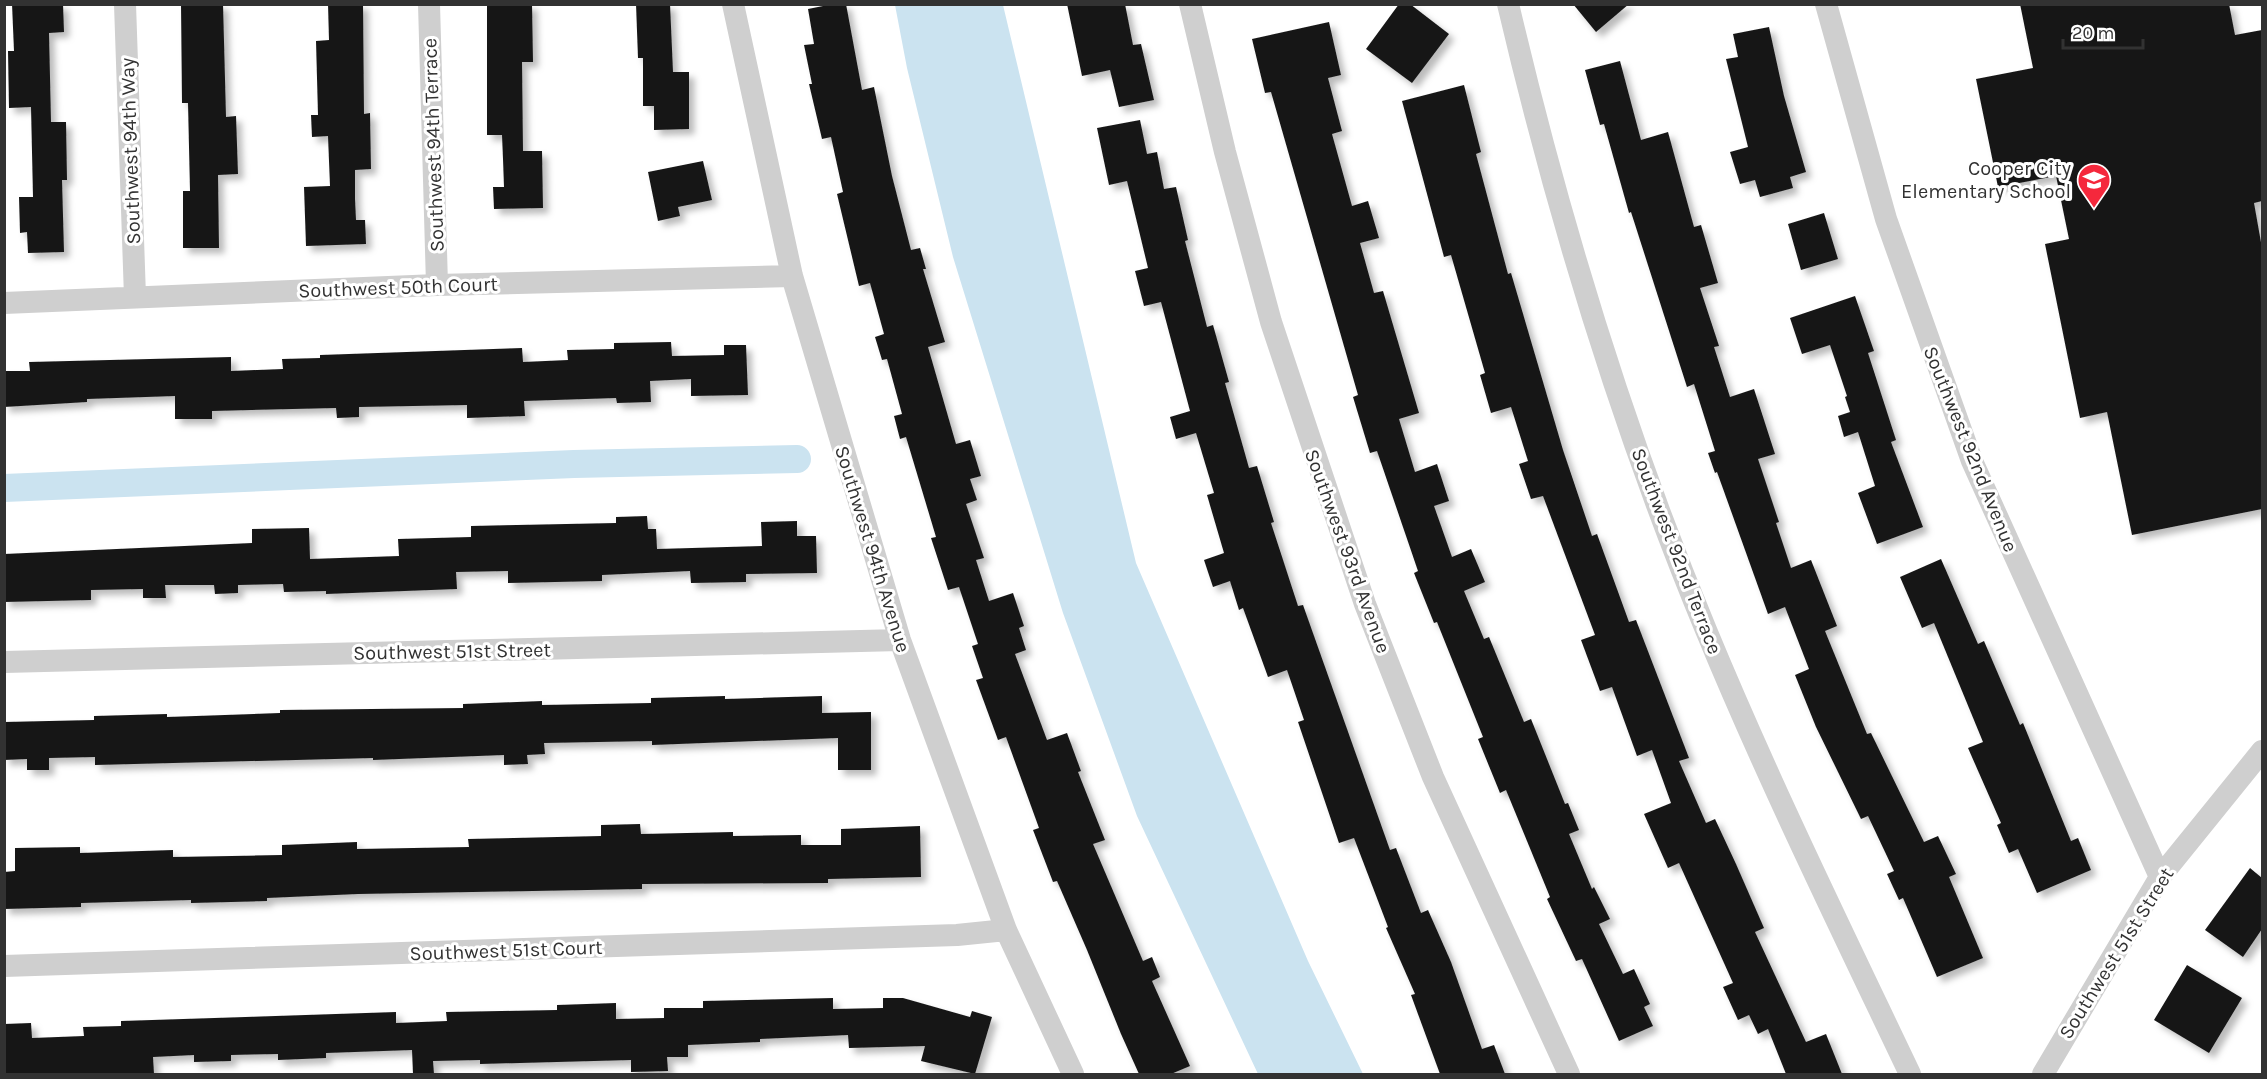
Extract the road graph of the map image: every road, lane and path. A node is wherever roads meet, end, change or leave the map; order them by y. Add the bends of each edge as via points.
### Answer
1 (125, 4) edge
2 (429, 4) edge
3 (733, 4) edge
4 (1190, 4) edge
5 (1508, 4) edge
6 (1826, 4) edge
7 (792, 276) junction
8 (437, 285) junction
9 (135, 297) junction
10 (4, 303) edge
11 (900, 640) junction
12 (4, 662) edge
13 (2262, 751) edge
14 (2160, 877) junction
15 (1006, 930) junction
16 (4, 966) edge
17 (1073, 1074) edge
18 (1569, 1074) edge
19 (1910, 1074) edge
20 (2043, 1074) edge

1 - 9 street, Southwest 94th Way
2 - 8 street, Southwest 94th Terrace
3 - 7 street, Southwest 94th Avenue
4 - 18 street, Southwest 93rd Avenue via 1271,322 1350,561 1433,777
5 - 19 street, Southwest 92nd Terrace via 1561,212 1663,518 1754,742
6 - 14 street, Southwest 92nd Avenue via 1886,219 1972,461
7 - 8 street, Southwest 50th Court
7 - 11 street, Southwest 94th Avenue
8 - 9 street, Southwest 50th Court
9 - 10 street, Southwest 50th Court
11 - 12 street, Southwest 51st Street
11 - 15 street, Southwest 94th Avenue
13 - 14 street, Southwest 51st Street
14 - 20 street, Southwest 51st Street
15 - 16 street, Southwest 51st Court via 957,935
15 - 17 street, Southwest 94th Avenue

